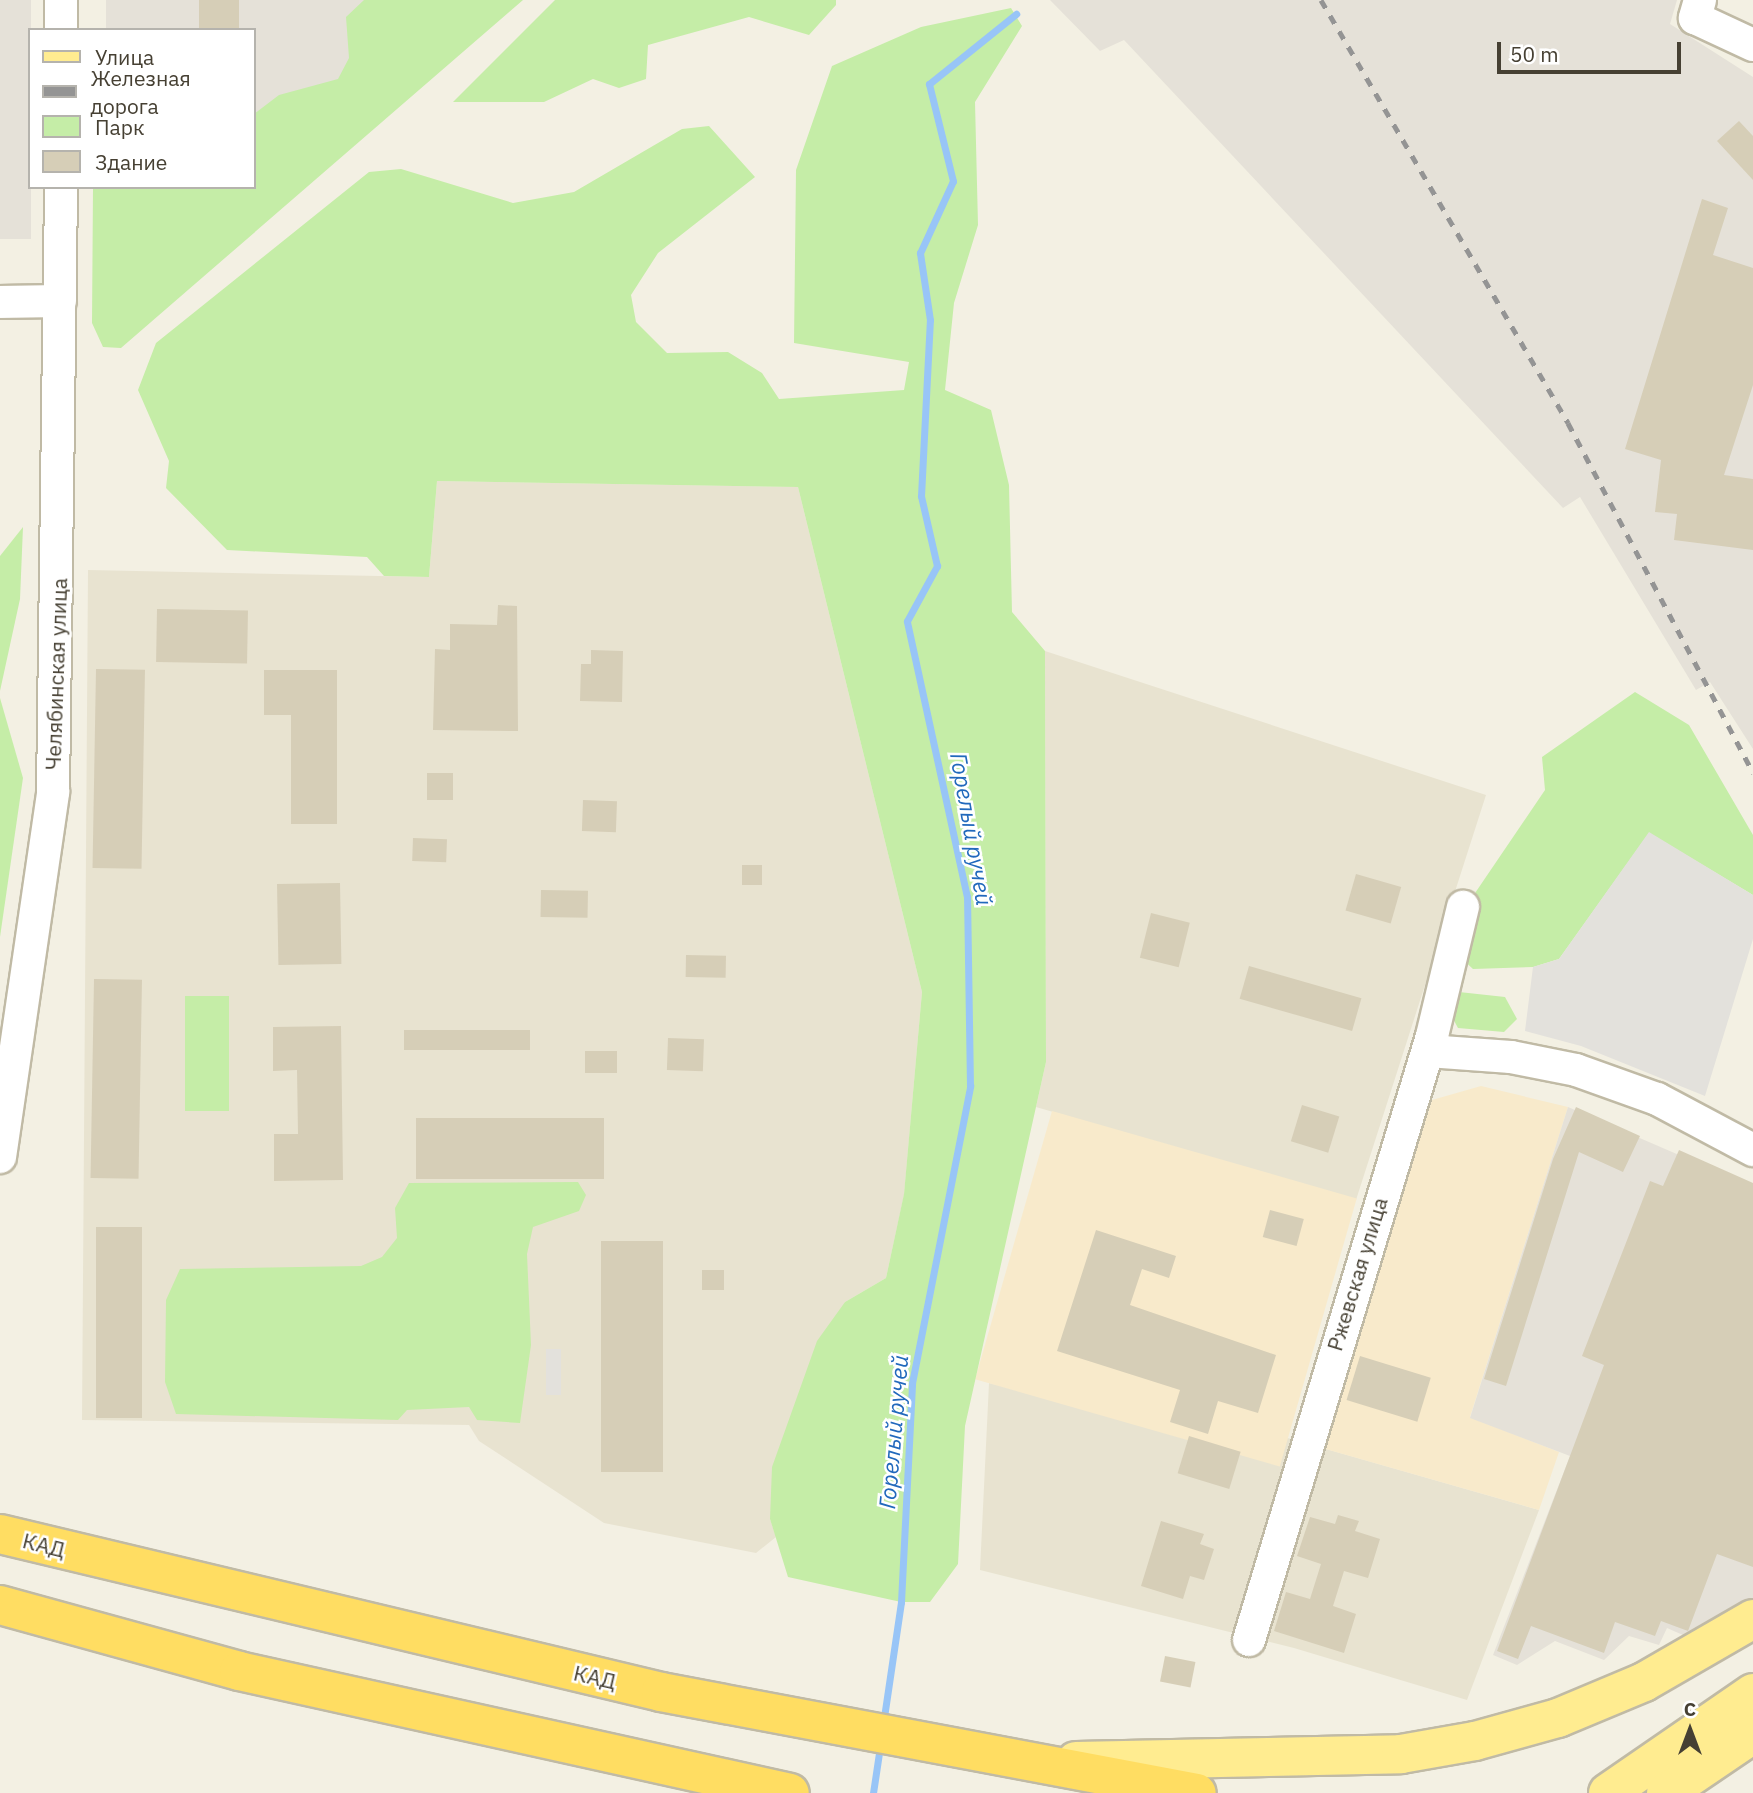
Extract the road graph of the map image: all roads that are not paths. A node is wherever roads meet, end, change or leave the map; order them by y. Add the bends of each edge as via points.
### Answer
1 (61, 0) edge
2 (1697, 9) edge
3 (61, 28) edge
4 (1753, 46) edge
5 (61, 189) edge
6 (60, 301) junction
7 (0, 302) edge
8 (1463, 907) dead end
9 (1428, 1051) junction
10 (1753, 1150) edge
11 (0, 1157) edge
12 (0, 1534) edge
13 (0, 1605) edge
14 (1753, 1619) edge
15 (1249, 1640) dead end
16 (1753, 1693) edge
17 (1753, 1734) edge
18 (1031, 1762) junction
19 (790, 1793) edge
20 (1197, 1793) edge
21 (1608, 1793) edge
22 (1666, 1793) edge

1 - 3 street
2 - 4 street
5 - 6 street, Челябинская улица
6 - 7 street
6 - 11 street, Челябинская улица via 53,792
8 - 9 street, Ржевская улица
9 - 10 street via 1511,1057 1576,1070 1657,1099
9 - 15 street, Ржевская улица
12 - 18 highway, КАД via 705,1699
13 - 19 highway via 239,1671
14 - 18 main road via 1644,1682 1558,1718 1401,1754
16 - 21 main road
17 - 22 main road
18 - 20 highway, КАД

